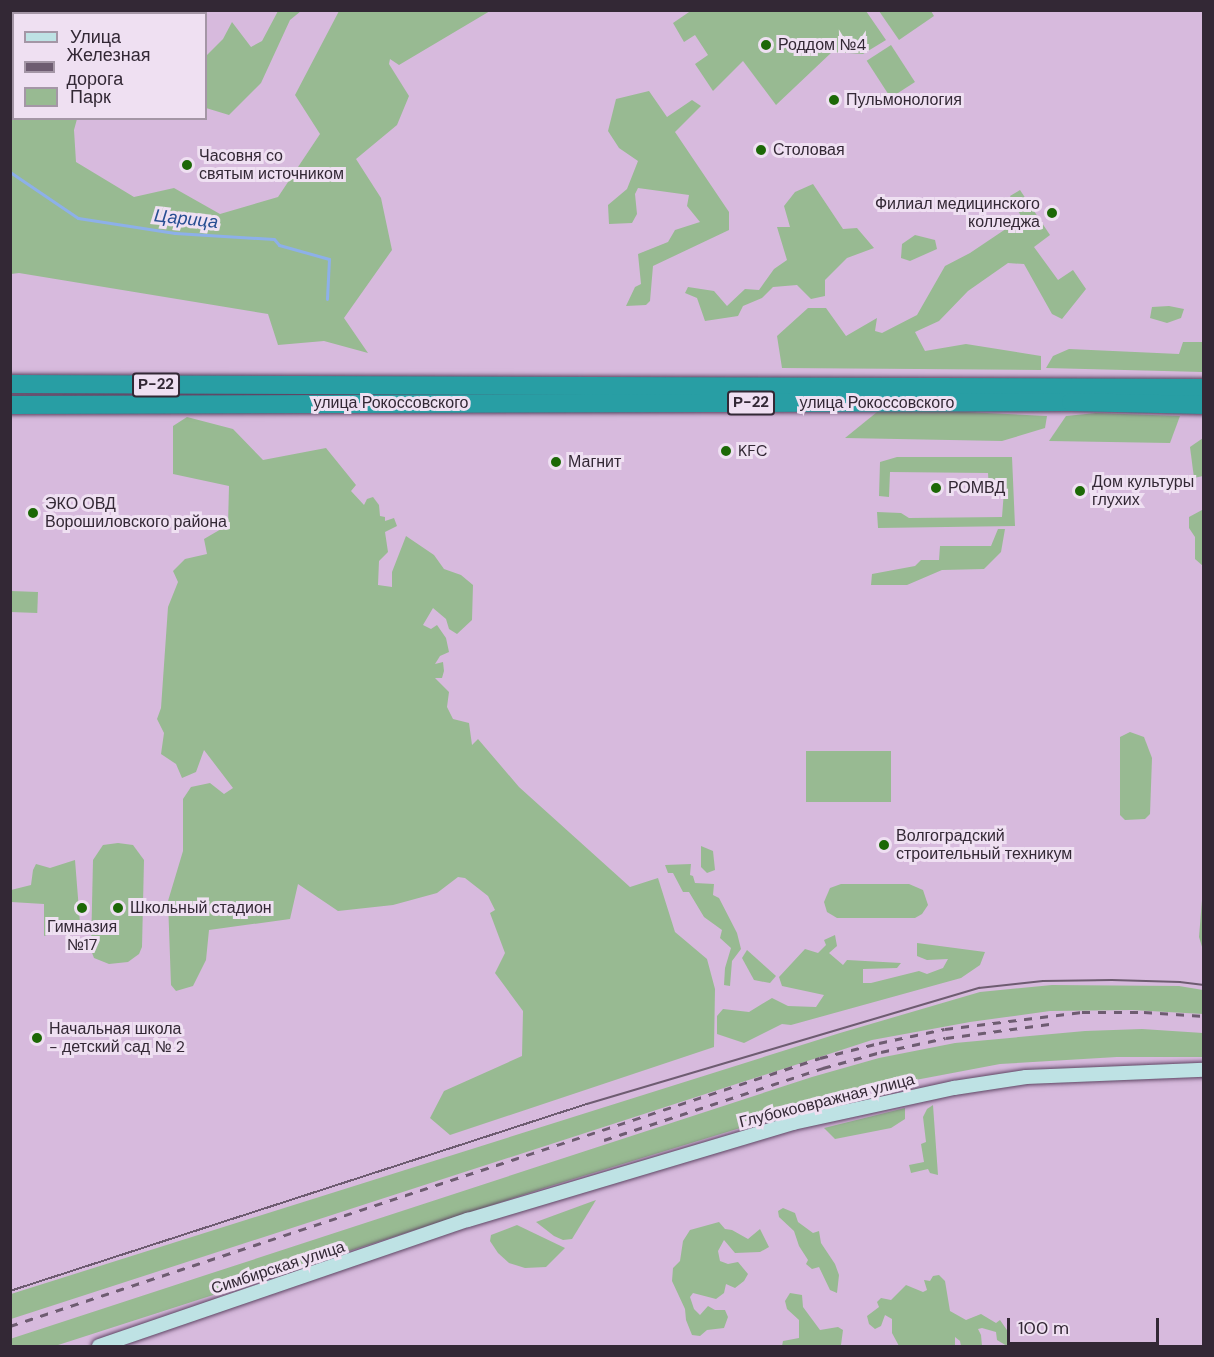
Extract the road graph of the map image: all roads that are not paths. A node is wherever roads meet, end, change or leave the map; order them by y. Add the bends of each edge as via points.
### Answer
1 (10, 384) edge
2 (1203, 388) edge
3 (300, 394) junction
4 (10, 405) edge
5 (1203, 405) edge
6 (1203, 1070) edge
7 (468, 1220) joint
8 (99, 1347) edge

1 - 3 highway, Р-22
2 - 3 highway, улица Рокоссовского / Р-22
3 - 4 highway, Р-22
3 - 5 highway, улица Рокоссовского / Р-22
6 - 7 main road, Глубокоовражная улица via 1026,1077 900,1099 793,1123
7 - 8 main road, Симбирская улица

